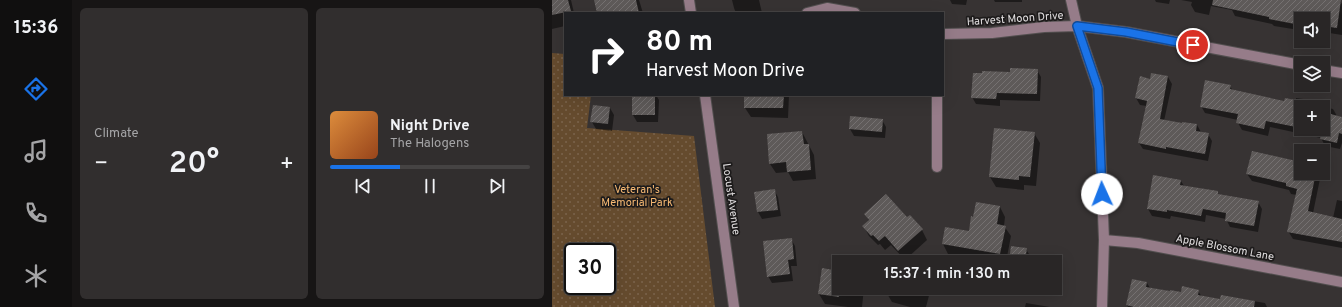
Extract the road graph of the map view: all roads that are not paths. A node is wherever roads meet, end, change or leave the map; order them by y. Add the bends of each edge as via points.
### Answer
1 (689, 0) edge
2 (1071, 0) edge
3 (691, 12) edge
4 (811, 12) edge
5 (849, 12) edge
6 (1077, 26) junction
7 (944, 34) edge
8 (1294, 64) edge
9 (1330, 71) edge
10 (1342, 73) edge
11 (705, 96) edge
12 (937, 96) edge
13 (937, 168) dead end
14 (1104, 240) junction
15 (1342, 282) edge
16 (734, 307) edge
17 (1102, 307) edge

1 - 3 street
2 - 6 street
4 - 5 street via 827,8
6 - 7 street, Harvest Moon Drive
6 - 8 street, Harvest Moon Drive via 1126,32
6 - 14 street via 1098,88
9 - 10 street
11 - 16 street, Locust Avenue
12 - 13 street
14 - 15 street, Apple Blossom Lane via 1138,243
14 - 17 street

